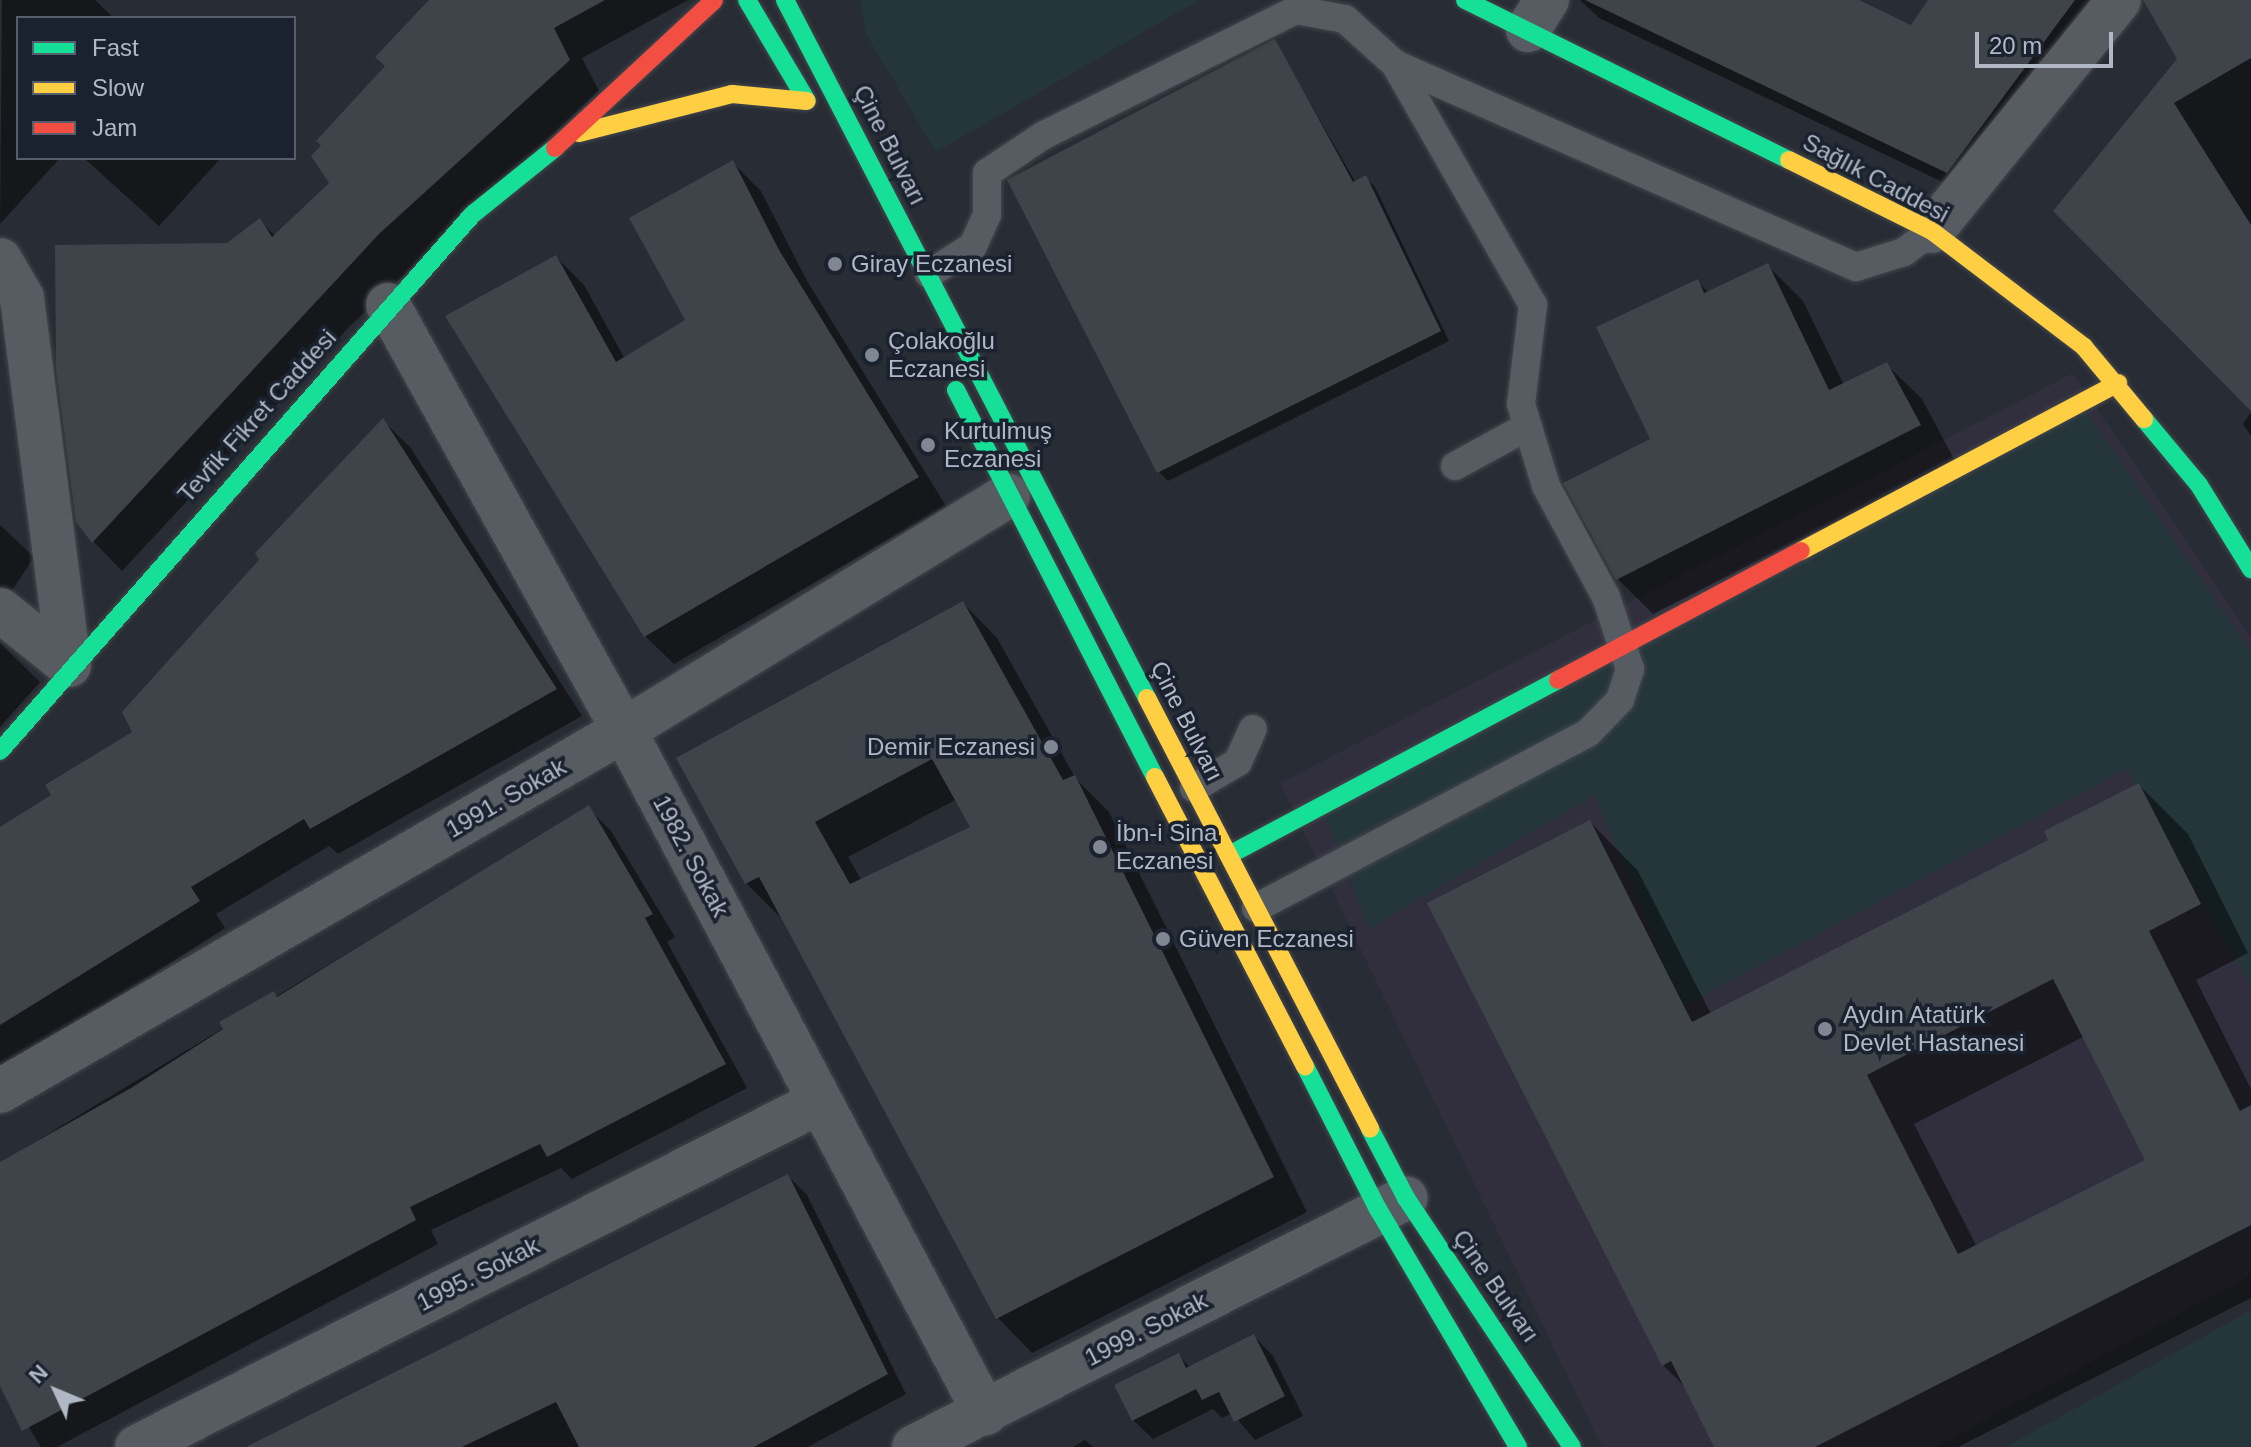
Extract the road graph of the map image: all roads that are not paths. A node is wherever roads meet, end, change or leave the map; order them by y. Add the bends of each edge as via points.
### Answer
1 (714, 0) edge
2 (747, 0) edge
3 (785, 0) edge
4 (1465, 0) edge
5 (2119, 0) edge
6 (1538, 15) edge
7 (1395, 64) junction
8 (573, 134) junction
9 (1932, 231) junction
10 (0, 260) edge
11 (929, 274) junction
12 (388, 305) junction
13 (949, 377) dead end
14 (2118, 383) junction
15 (1528, 426) junction
16 (1455, 466) dead end
17 (1008, 496) junction
18 (2251, 569) edge
19 (0, 610) edge
20 (1623, 646) junction
21 (69, 665) junction
22 (1253, 729) dead end
23 (624, 730) junction
24 (0, 751) edge
25 (1194, 788) junction
26 (1215, 862) junction
27 (1256, 908) junction
28 (0, 1091) edge
29 (819, 1102) junction
30 (1392, 1204) junction
31 (985, 1413) junction
32 (137, 1447) edge
33 (914, 1447) edge
34 (1518, 1447) edge
35 (1572, 1447) edge

1 - 8 street, Tevfik Fikret Caddesi
2 - 8 street, Tevfik Fikret Caddesi via 811,108 732,94
3 - 11 street, Çine Bulvarı
4 - 6 street, Sağlık Caddesi
5 - 9 street
6 - 9 street, Sağlık Caddesi
7 - 9 lane via 1856,267 1904,252
7 - 11 lane via 1345,19 1296,10 1222,42 987,173 987,215 973,246
7 - 15 lane via 1533,305 1521,404
8 - 12 street, Tevfik Fikret Caddesi via 473,214
9 - 14 street, Sağlık Caddesi via 2084,347
10 - 21 street via 22,298
11 - 25 street, Çine Bulvarı
12 - 21 street, Tevfik Fikret Caddesi
12 - 23 street, 1982. Sokak
13 - 17 street, Çine Bulvarı
14 - 18 street, Sağlık Caddesi via 2199,485
14 - 20 street
15 - 16 lane
15 - 20 lane via 1546,486
17 - 23 street, 1991. Sokak
17 - 26 street, Çine Bulvarı
19 - 21 street
20 - 26 street
20 - 27 lane via 1630,669 1620,700 1588,733
21 - 24 street, Tevfik Fikret Caddesi
22 - 25 lane via 1238,762
23 - 28 street, 1991. Sokak
23 - 29 street, 1982. Sokak
25 - 26 street, Çine Bulvarı
26 - 27 street, Çine Bulvarı
26 - 30 street, Çine Bulvarı
27 - 30 street, Çine Bulvarı
29 - 31 street, 1982. Sokak
29 - 32 street, 1995. Sokak
30 - 31 street, 1999. Sokak
30 - 34 street, Çine Bulvarı
30 - 35 street, Çine Bulvarı
31 - 33 street, 1999. Sokak

